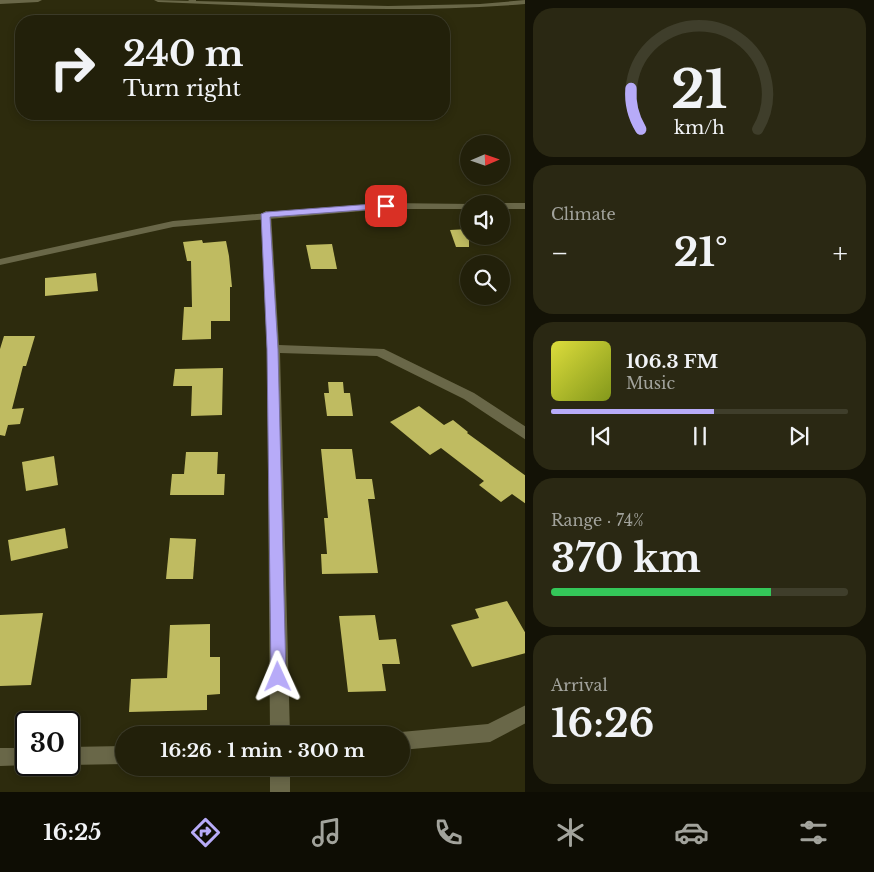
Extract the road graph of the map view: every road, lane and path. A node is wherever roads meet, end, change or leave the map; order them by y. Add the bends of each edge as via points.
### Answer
1 (38, 0) edge
2 (158, 0) edge
3 (192, 0) edge
4 (0, 2) edge
5 (525, 2) edge
6 (460, 206) edge
7 (510, 206) edge
8 (525, 206) edge
9 (266, 214) junction
10 (0, 262) edge
11 (273, 349) junction
12 (525, 435) edge
13 (525, 713) edge
14 (280, 726) edge
15 (410, 740) edge
16 (115, 755) edge
17 (80, 756) edge
18 (0, 757) edge
19 (15, 757) edge
20 (280, 776) edge
21 (280, 792) edge

1 - 4 street
2 - 3 street
3 - 5 street via 406,9
6 - 9 street via 386,206
7 - 8 street
9 - 10 street via 173,224
9 - 11 street
11 - 12 street via 379,352 469,396
11 - 14 street
13 - 15 street via 490,733
16 - 17 street
18 - 19 street
20 - 21 street

